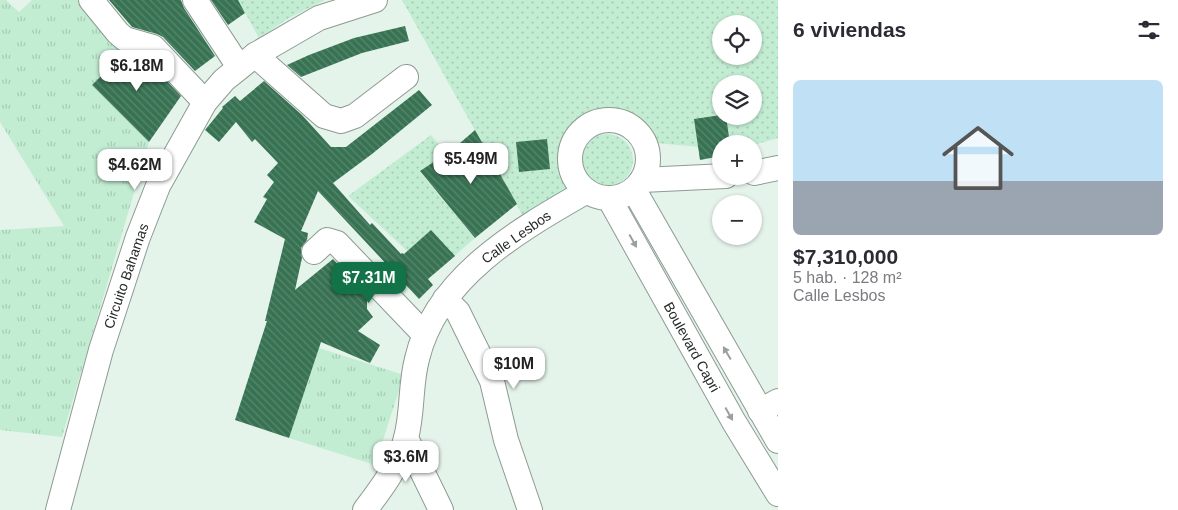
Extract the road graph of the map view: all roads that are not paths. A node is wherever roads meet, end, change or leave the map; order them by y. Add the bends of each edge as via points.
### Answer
1 (91, 0) edge
2 (195, 0) edge
3 (375, 0) edge
4 (247, 61) junction
5 (406, 77) dead end
6 (205, 102) junction
7 (778, 168) edge
8 (762, 171) edge
9 (712, 177) edge
10 (638, 185) junction
11 (587, 191) junction
12 (609, 198) junction
13 (314, 252) dead end
14 (445, 299) junction
15 (424, 334) junction
16 (769, 406) edge
17 (406, 438) junction
18 (778, 441) edge
19 (778, 494) edge
20 (58, 510) edge
21 (365, 510) edge
22 (441, 510) edge
23 (530, 510) edge

1 - 6 street via 126,39 153,46
2 - 4 street
3 - 4 street, Circuito Bahamas via 319,18
4 - 5 street via 324,116 340,121 355,116
4 - 6 street, Circuito Bahamas
6 - 20 street, Circuito Bahamas via 158,186 138,237 101,350
7 - 8 street
9 - 10 street
10 - 11 street via 647,168 645,142 627,124 602,121 580,134 570,158 575,177
10 - 12 street via 622,196
16 -> 10 street, Boulevard Capri
11 - 12 street
11 - 14 street, Calle Lesbos via 518,233 480,261
12 -> 19 street, Boulevard Capri via 734,422
13 - 15 street via 327,240 337,243
14 - 15 street, Calle Lesbos
14 - 23 street via 458,312 492,381 506,440
15 - 17 street, Calle Lesbos via 416,361
16 - 18 street, Boulevard Capri
17 - 21 street, Calle Lesbos via 395,465
17 - 22 street

